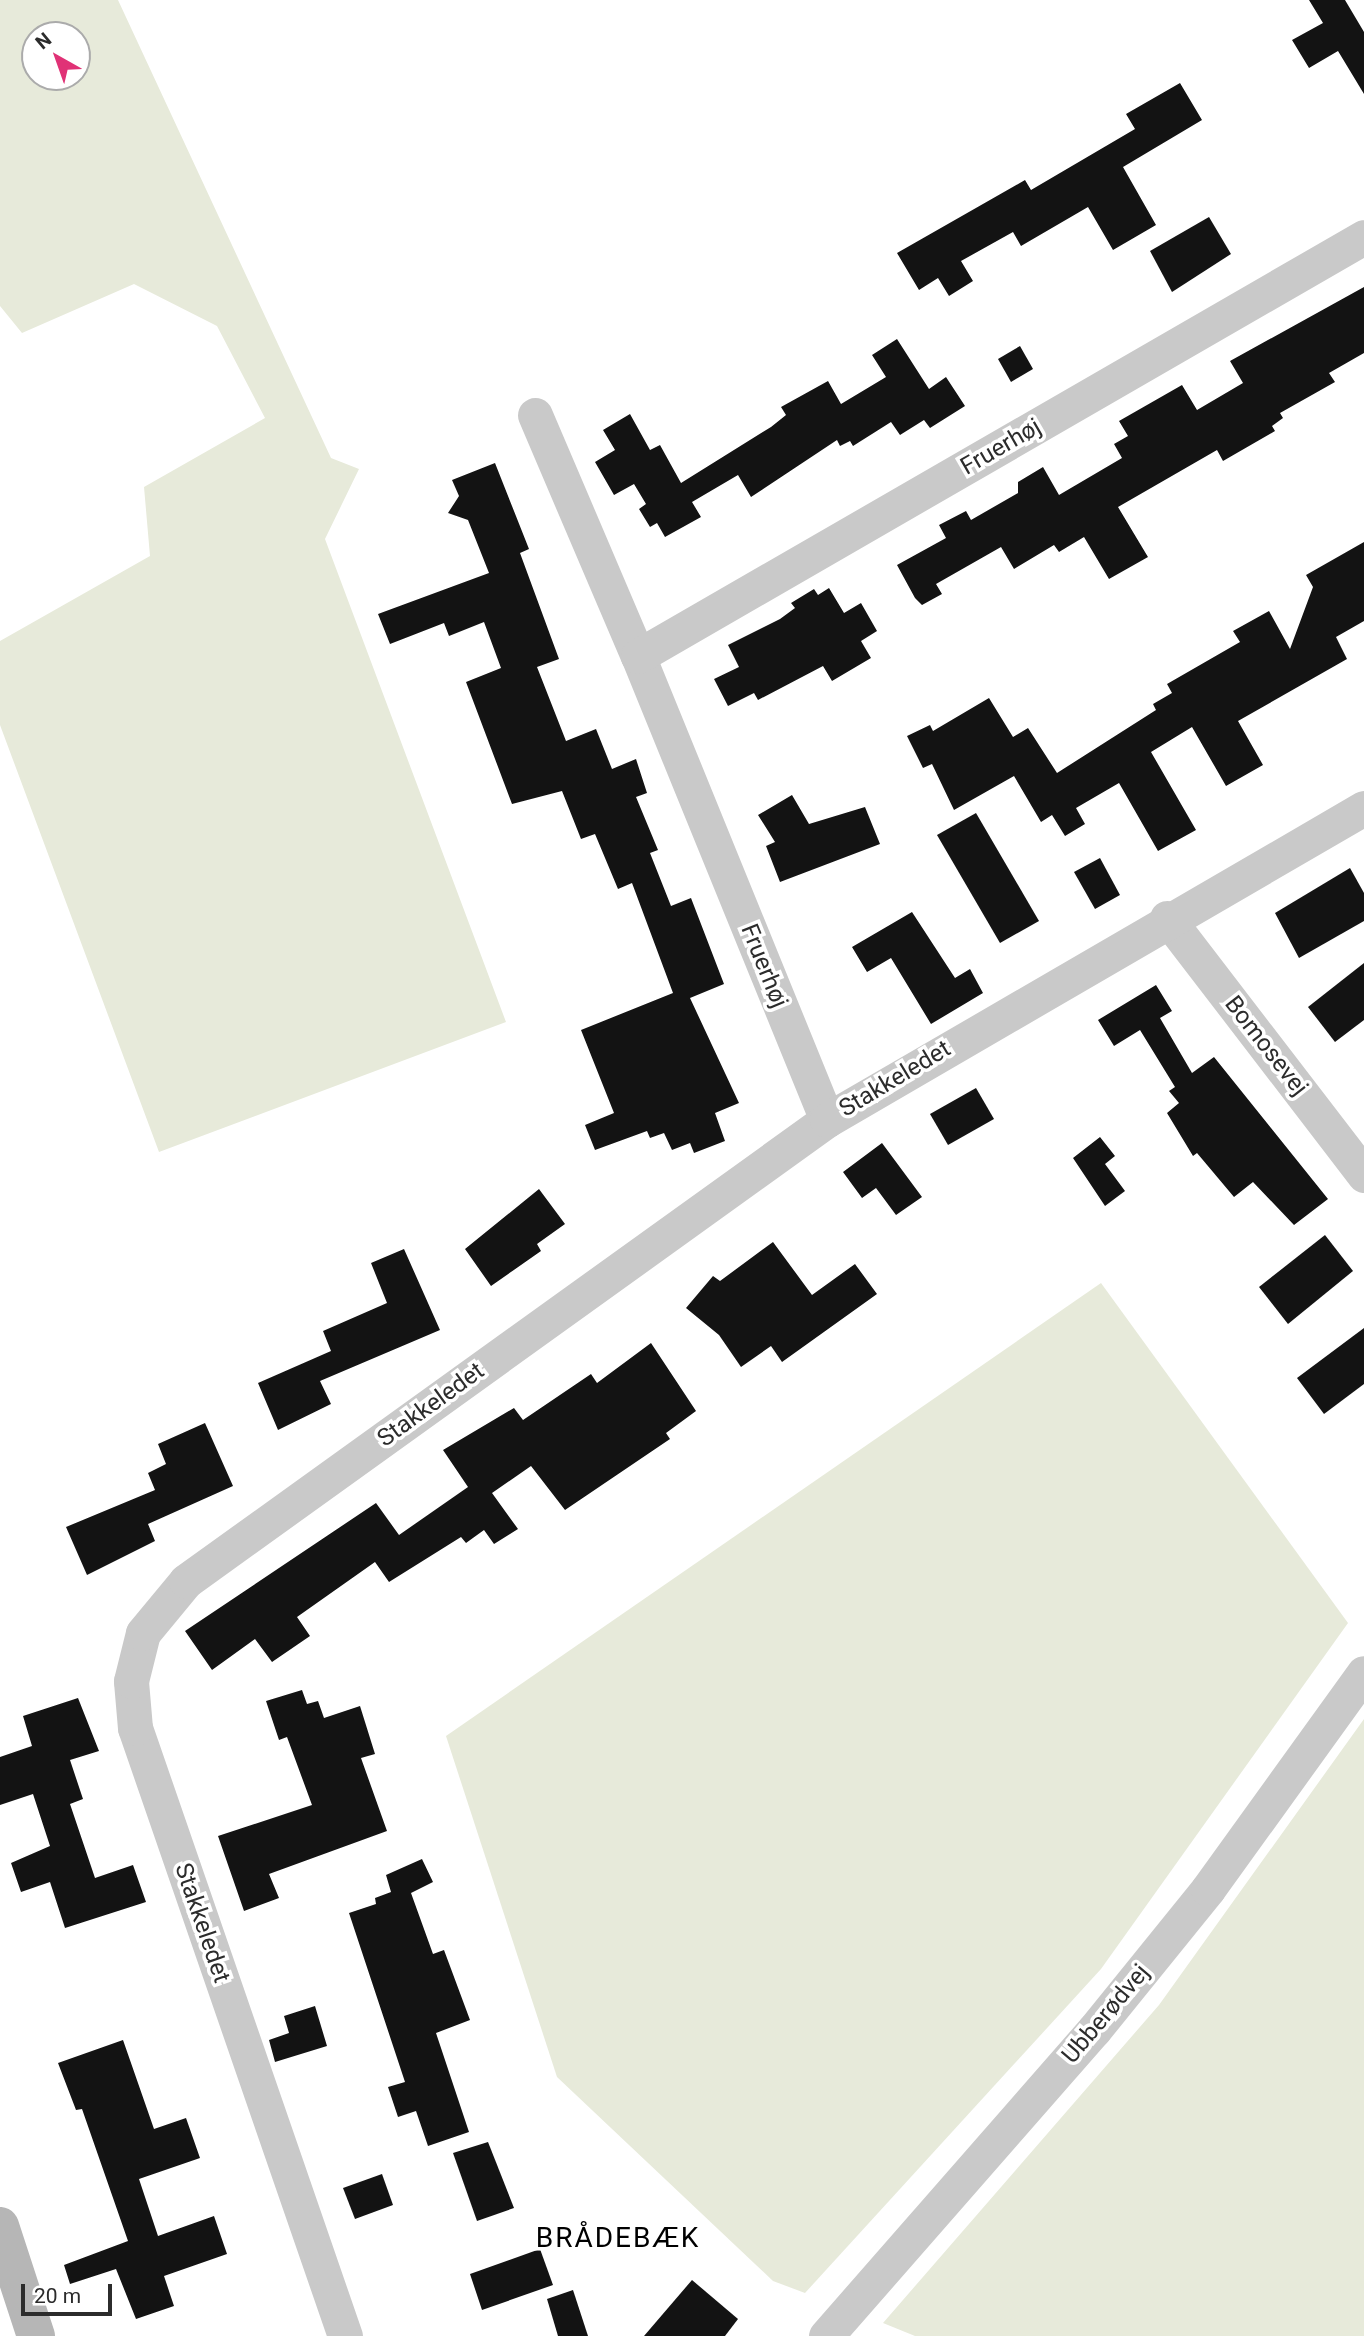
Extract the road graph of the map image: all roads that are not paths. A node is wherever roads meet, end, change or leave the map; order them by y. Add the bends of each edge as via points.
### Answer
1 (1364, 237) edge
2 (535, 415) dead end
3 (638, 656) junction
4 (1364, 808) edge
5 (1167, 918) junction
6 (827, 1120) junction
7 (1364, 1175) edge
8 (1364, 1673) edge
9 (0, 2226) edge
10 (36, 2336) edge
11 (345, 2336) edge
12 (825, 2336) edge

1 - 3 street, Fruerhøj
2 - 3 street, Fruerhøj
3 - 6 street, Fruerhøj
4 - 5 street, Stakkeledet
5 - 6 street, Stakkeledet
5 - 7 street, Bomosevej
6 - 11 street, Stakkeledet via 186,1581 143,1633 131,1681 135,1728
8 - 12 street, Ubberødvej via 1208,1889 1094,2030
9 - 10 main road

